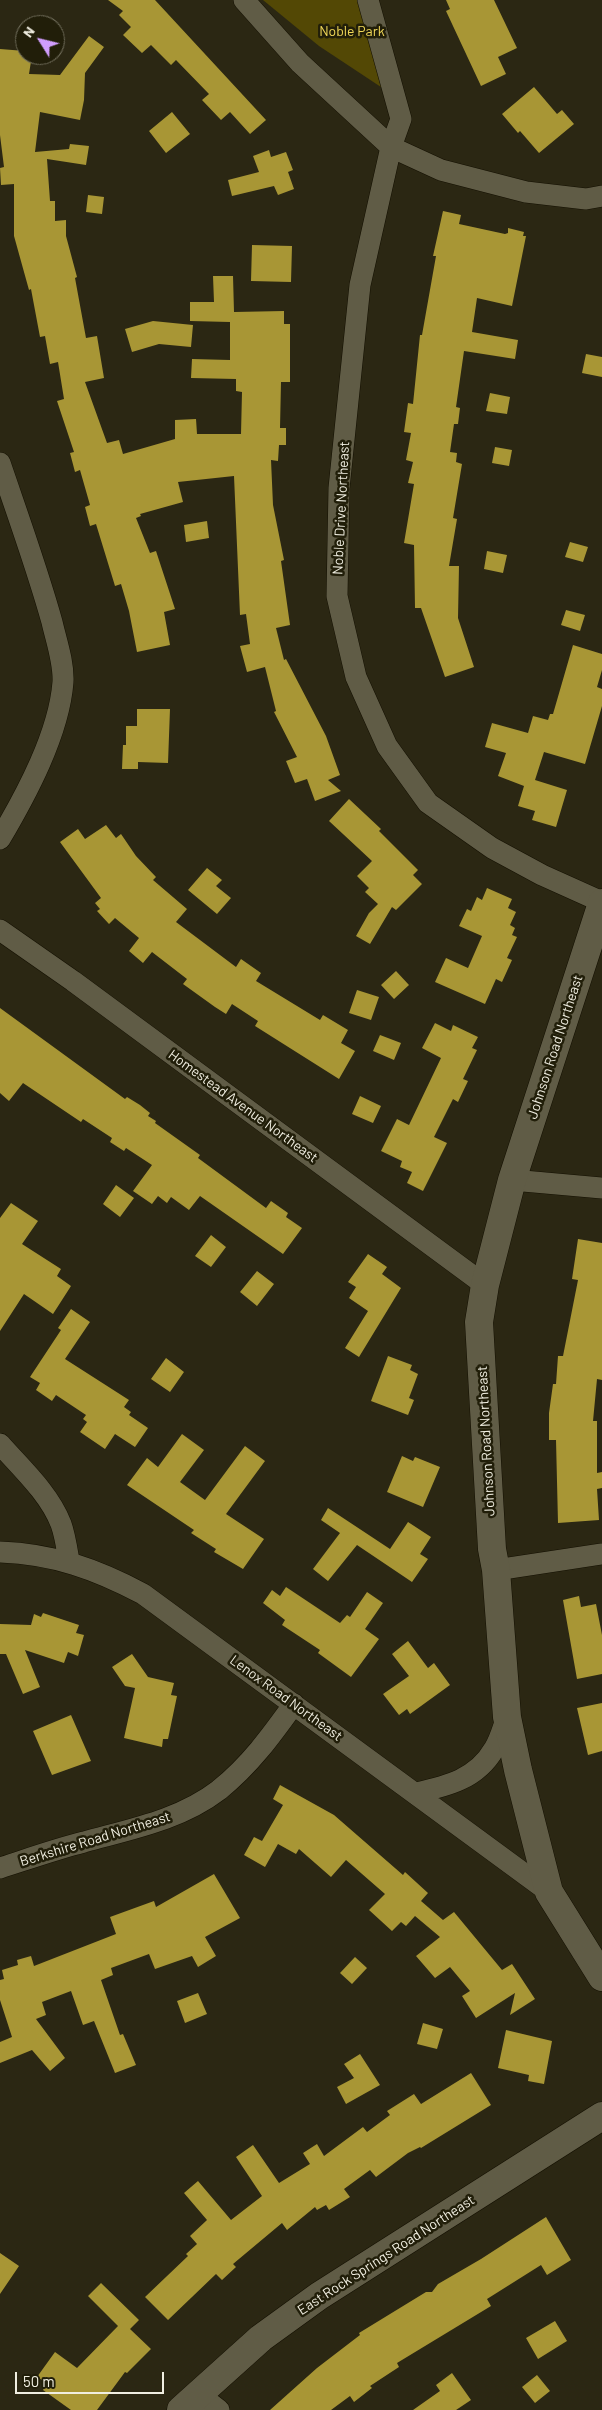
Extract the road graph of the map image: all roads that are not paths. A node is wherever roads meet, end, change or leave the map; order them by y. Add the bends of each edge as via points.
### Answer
1 (244, 0) edge
2 (368, 0) edge
3 (391, 147) junction
4 (602, 196) edge
5 (0, 463) edge
6 (0, 839) edge
7 (602, 902) edge
8 (0, 930) edge
9 (512, 1180) junction
10 (602, 1188) edge
11 (484, 1285) junction
12 (0, 1444) edge
13 (0, 1552) edge
14 (602, 1554) edge
15 (69, 1562) junction
16 (496, 1570) junction
17 (294, 1704) junction
18 (507, 1717) junction
19 (416, 1793) junction
20 (0, 1868) edge
21 (549, 1892) junction
22 (602, 1977) edge
23 (602, 2116) edge
24 (189, 2402) edge
25 (219, 2410) edge

1 - 3 street via 300,63
2 - 3 street, Noble Drive Northeast via 401,119
3 - 4 street via 441,170 526,192 586,198
3 - 7 street, Noble Drive Northeast via 360,284 339,488 337,596 356,677 387,746 428,803 492,848
5 - 6 street via 44,592 63,680 46,747
7 - 9 street, Johnson Road Northeast
8 - 11 street, Homestead Avenue Northeast
9 - 10 street
9 - 11 street, Johnson Road Northeast
11 - 16 street, Johnson Road Northeast via 480,1322 492,1549
12 - 15 street via 46,1498 57,1516 62,1525
13 - 15 street, Lenox Road Northeast
14 - 16 street
15 - 17 street, Lenox Road Northeast via 107,1575 143,1594
16 - 18 street, Johnson Road Northeast
17 - 19 street, Lenox Road Northeast
17 - 20 street, Berkshire Road Northeast via 246,1766 218,1791 189,1808 151,1824
18 - 19 street via 494,1750 474,1772 451,1785
18 - 21 street, Johnson Road Northeast
19 - 21 street, Lenox Road Northeast
21 - 22 street, Johnson Road Northeast
23 - 24 street, East Rock Springs Road Northeast via 319,2296 261,2338
24 - 25 street

